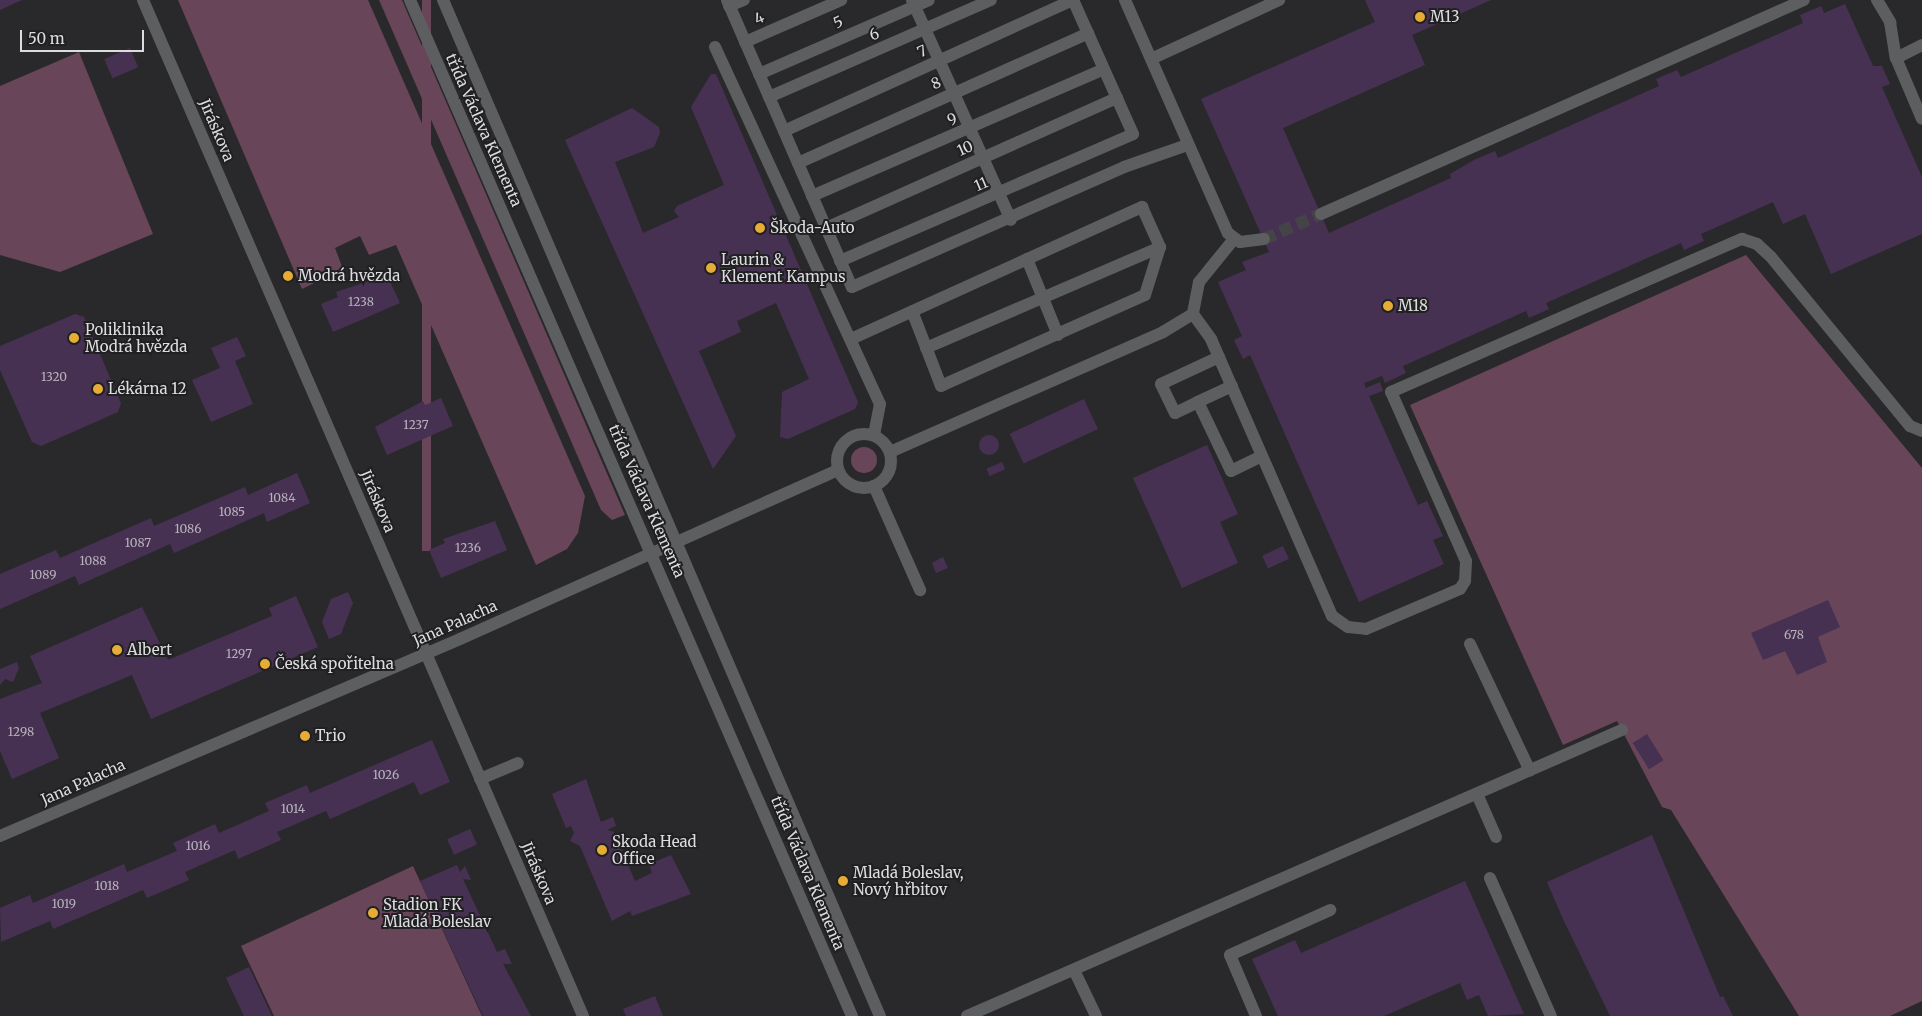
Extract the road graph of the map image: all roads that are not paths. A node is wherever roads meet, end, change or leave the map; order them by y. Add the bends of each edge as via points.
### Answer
1 (143, 0) edge
2 (410, 0) edge
3 (443, 0) edge
4 (744, 0) edge
5 (840, 0) edge
6 (929, 0) edge
7 (991, 0) edge
8 (1073, 0) edge
9 (1125, 0) edge
10 (1279, 0) edge
11 (1804, 0) edge
12 (1877, 0) edge
13 (728, 3) edge
14 (914, 3) edge
15 (926, 29) junction
16 (1088, 33) junction
17 (745, 42) junction
18 (1922, 45) edge
19 (715, 47) dead end
20 (1896, 58) junction
21 (1151, 59) junction
22 (940, 60) junction
23 (1104, 69) junction
24 (759, 74) junction
25 (954, 92) junction
26 (769, 97) junction
27 (1117, 98) junction
28 (1922, 120) edge
29 (971, 129) junction
30 (784, 131) junction
31 (1187, 145) junction
32 (984, 157) junction
33 (798, 162) junction
34 (999, 194) junction
35 (812, 196) junction
36 (1321, 214) tunnel mouth
37 (1011, 220) junction
38 (826, 228) junction
39 (1234, 239) junction
40 (1264, 239) tunnel mouth
41 (1160, 247) junction
42 (1027, 259) junction
43 (840, 261) junction
44 (1042, 296) junction
45 (912, 311) junction
46 (1193, 314) junction
47 (1058, 335) junction
48 (850, 339) junction
49 (926, 348) junction
50 (1219, 358) junction
51 (1232, 386) junction
52 (1198, 402) junction
53 (1922, 431) edge
54 (874, 435) junction
55 (890, 452) junction
56 (1262, 456) junction
57 (838, 470) junction
58 (874, 486) junction
59 (676, 540) junction
60 (651, 551) junction
61 (920, 590) dead end
62 (1470, 644) dead end
63 (426, 654) junction
64 (1622, 730) dead end
65 (518, 763) dead end
66 (1530, 771) junction
67 (480, 779) junction
68 (1477, 794) junction
69 (0, 836) edge
70 (1496, 837) dead end
71 (1490, 878) dead end
72 (1330, 910) dead end
73 (1074, 970) junction
74 (583, 1016) edge
75 (852, 1016) edge
76 (880, 1016) edge
77 (968, 1016) edge
78 (1096, 1016) edge
79 (1256, 1016) edge
80 (1551, 1016) edge

1 - 63 street, Jiráskova
2 - 60 street, třída Václava Klementa
3 - 59 street, třída Václava Klementa
4 - 13 street
5 - 17 street, 4
6 - 14 street, 5
7 - 15 street, 6
8 - 16 street
8 - 22 street, 7
9 - 21 street
10 - 21 street
11 - 36 street
12 - 20 street via 1890,22
13 - 17 street
14 - 15 street
14 - 24 street, 5
15 - 22 street
15 - 26 street, 6
16 - 23 street
16 - 25 street, 8
17 - 24 street
18 - 20 street
19 - 48 street
20 - 28 street
21 - 31 street
22 - 25 street
22 - 30 street, 7
23 - 27 street
23 - 29 street, 9
24 - 26 street
25 - 29 street
25 - 33 street, 8
26 - 30 street
27 - 32 street, 10
27 - 34 street, 11 via 1133,134
29 - 32 street
29 - 35 street, 9
30 - 33 street
31 - 37 street via 1124,167
31 - 39 street
32 - 34 street
32 - 38 street, 10
33 - 35 street
34 - 37 street
34 - 43 street, 11
35 - 38 street
37 - 43 street via 852,288
38 - 43 street
39 - 40 street
39 - 46 street via 1199,282
41 - 42 street via 1142,207
41 - 44 street
41 - 47 street via 1145,296
42 - 44 street
42 - 45 street
44 - 47 street
44 - 49 street
45 - 48 street
45 - 49 street
46 - 50 street
46 - 55 street via 1163,332
47 - 49 street via 941,386
48 - 54 street via 880,404
50 - 51 street
50 - 52 street via 1161,384 1175,413
51 - 52 street
51 - 56 street
52 - 56 street via 1231,471
53 - 56 street via 1910,426 1771,257 1757,244 1742,239 1391,392 1466,561 1460,589 1366,629 1348,627 1332,616
54 - 55 street
54 - 57 street via 848,439 838,453
55 - 58 street via 890,469
57 - 58 street via 856,487
57 - 59 street, Jana Palacha
58 - 61 street
59 - 60 street, Jana Palacha
59 - 76 street, třída Václava Klementa
60 - 63 street, Jana Palacha
60 - 75 street, třída Václava Klementa
62 - 66 street
63 - 67 street, Jiráskova
63 - 69 street, Jana Palacha
64 - 66 street
65 - 67 street
66 - 68 street
67 - 74 street, Jiráskova
68 - 70 street
68 - 73 street
71 - 80 street
72 - 79 street via 1230,955
73 - 77 street
73 - 78 street

